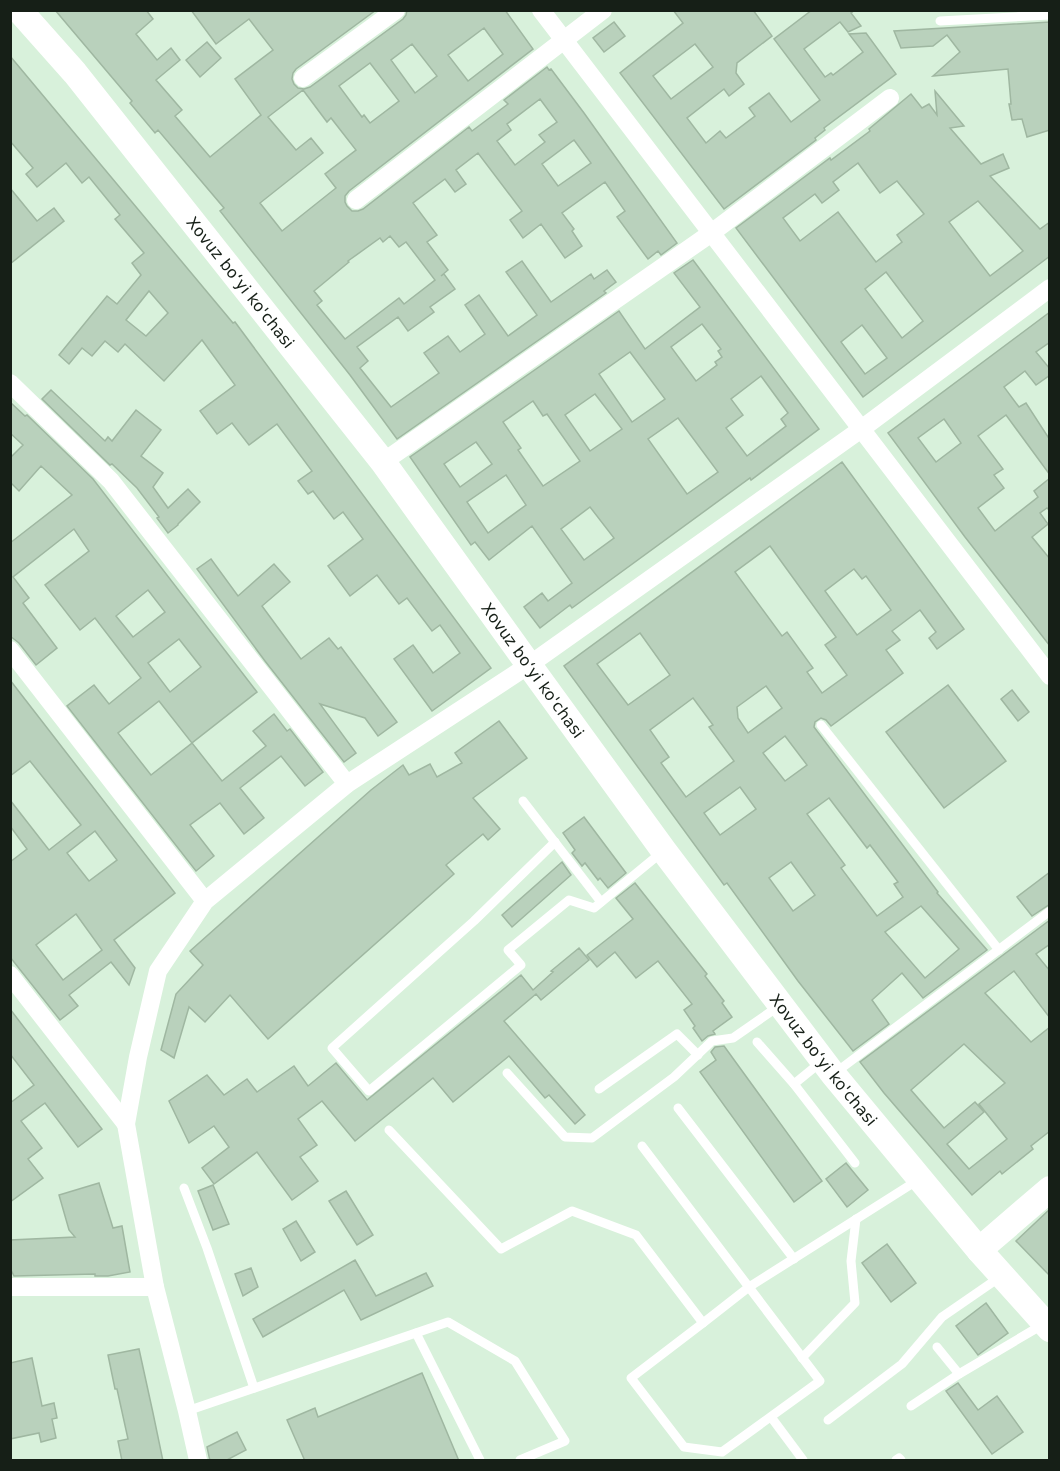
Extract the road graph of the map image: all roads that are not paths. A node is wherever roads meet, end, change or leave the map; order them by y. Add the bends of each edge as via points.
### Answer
1 (19, 10) edge
2 (396, 10) edge
3 (541, 10) edge
4 (603, 10) edge
5 (1050, 15) edge
6 (940, 21) dead end
7 (562, 41) junction
8 (303, 78) dead end
9 (890, 98) dead end
10 (356, 200) dead end
11 (710, 234) junction
12 (1050, 288) edge
13 (10, 383) edge
14 (860, 430) junction
15 (383, 462) junction
16 (10, 650) edge
17 (529, 665) junction
18 (1050, 676) edge
19 (821, 725) dead end
20 (347, 784) junction
21 (523, 801) dead end
22 (555, 842) junction
23 (664, 851) junction
24 (205, 901) junction
25 (601, 902) junction
26 (1050, 911) edge
27 (999, 950) junction
28 (10, 975) edge
29 (781, 1005) junction
30 (757, 1042) dead end
31 (698, 1055) junction
32 (828, 1068) junction
33 (507, 1073) dead end
34 (794, 1084) junction
35 (599, 1089) dead end
36 (678, 1108) dead end
37 (126, 1124) junction
38 (389, 1130) dead end
39 (642, 1146) dead end
40 (855, 1163) dead end
41 (920, 1179) junction
42 (184, 1188) dead end
43 (1050, 1189) edge
44 (856, 1220) junction
45 (979, 1250) junction
46 (794, 1259) junction
47 (1002, 1276) junction
48 (10, 1287) edge
49 (155, 1287) junction
50 (749, 1287) junction
51 (703, 1323) junction
52 (1047, 1327) edge
53 (416, 1333) junction
54 (937, 1347) dead end
55 (802, 1358) junction
56 (958, 1374) junction
57 (254, 1388) junction
58 (911, 1406) dead end
59 (187, 1411) junction
60 (771, 1417) junction
61 (828, 1420) dead end
62 (198, 1461) edge
63 (480, 1461) edge
64 (520, 1461) edge
65 (803, 1461) edge
66 (896, 1461) edge
67 (901, 1461) edge

1 - 15 main road, Xovuz bo‘yi ko'chasi via 75,73
2 - 8 street
3 - 7 street
4 - 7 street
5 - 6 lane
7 - 10 street
7 - 11 street
9 - 11 street
11 - 14 street
11 - 15 street
12 - 14 street
13 - 20 street via 111,481
14 - 17 street
14 - 18 street
15 - 17 main road, Xovuz bo‘yi ko'chasi
16 - 24 street
17 - 20 street
17 - 23 main road, Xovuz bo‘yi ko'chasi
19 - 27 lane
20 - 24 street
21 - 22 lane
22 - 25 lane
22 - 25 lane via 474,921 332,1048 369,1091 521,965 508,950 569,900 594,908
23 - 25 lane
23 - 29 main road, Xovuz bo‘yi ko'chasi
24 - 37 street via 158,970
26 - 27 lane
27 - 32 lane
28 - 37 street
29 - 31 lane via 733,1038 712,1041
29 - 32 main road, Xovuz bo‘yi ko'chasi
30 - 34 lane
31 - 33 lane via 592,1138 565,1137
31 - 35 lane via 677,1034
32 - 34 lane
32 - 41 main road, Xovuz bo‘yi ko'chasi
34 - 40 lane
36 - 46 lane
37 - 49 street
38 - 51 lane via 501,1249 572,1211 636,1235
39 - 50 lane
41 - 44 lane
41 - 45 main road, Xovuz bo‘yi ko'chasi
42 - 57 lane
43 - 45 main road
44 - 46 lane
44 - 55 lane via 851,1261 855,1303
45 - 47 main road, Xovuz bo‘yi ko'chasi
46 - 50 lane
47 - 52 main road, Xovuz bo‘yi ko'chasi
47 - 61 lane via 942,1317 902,1364
48 - 49 street
49 - 59 street
50 - 51 lane
50 - 55 lane
51 - 60 lane via 630,1378 684,1447 722,1452
52 - 56 lane
53 - 57 lane
53 - 63 lane
53 - 64 lane via 448,1322 515,1361 565,1441
54 - 56 lane
55 - 60 lane via 820,1381
56 - 58 lane
57 - 59 lane
59 - 62 street
60 - 65 lane
66 - 67 lane

